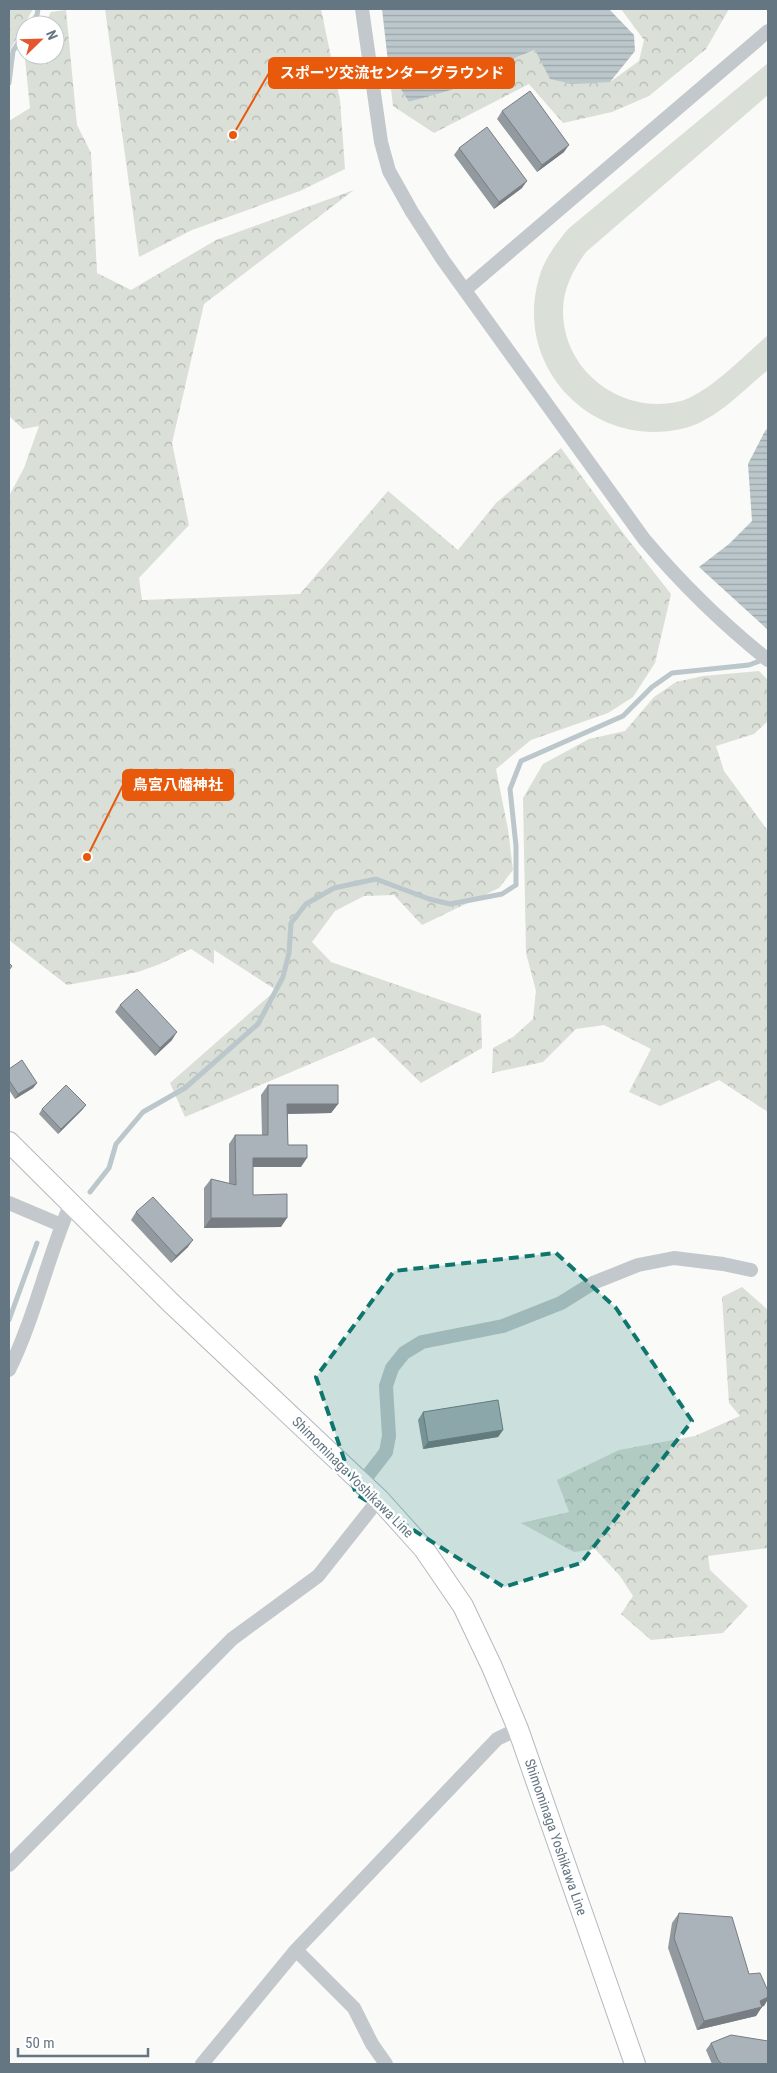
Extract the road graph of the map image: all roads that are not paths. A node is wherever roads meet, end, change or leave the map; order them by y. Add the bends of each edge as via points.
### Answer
1 (362, 9) edge
2 (768, 31) edge
3 (465, 290) junction
4 (765, 658) edge
5 (9, 1142) edge
6 (9, 1203) edge
7 (71, 1203) junction
8 (61, 1225) junction
9 (751, 1270) dead end
10 (9, 1370) edge
11 (362, 1483) junction
12 (379, 1499) junction
13 (518, 1729) junction
14 (9, 1864) edge
15 (296, 1950) junction
16 (202, 2064) edge
17 (386, 2064) edge
18 (635, 2064) edge

1 - 3 street via 381,142 389,171 412,212
2 - 3 street
3 - 4 street via 644,539 668,568
5 - 7 main road, Shimominaga Yoshikawa Line
6 - 8 street
7 - 8 street
7 - 11 main road, Shimominaga Yoshikawa Line via 170,1302
8 - 10 street via 19,1350
9 - 11 street via 674,1258 638,1265 594,1283 561,1303 503,1326 422,1342 404,1353 392,1368 386,1386 386,1452
11 - 12 main road, Shimominaga Yoshikawa Line
12 - 13 main road, Shimominaga Yoshikawa Line via 424,1549 463,1606
12 - 14 street via 318,1576 232,1639
13 - 15 street via 497,1739
13 - 18 main road, Shimominaga Yoshikawa Line
15 - 16 street
15 - 17 street via 354,2008

